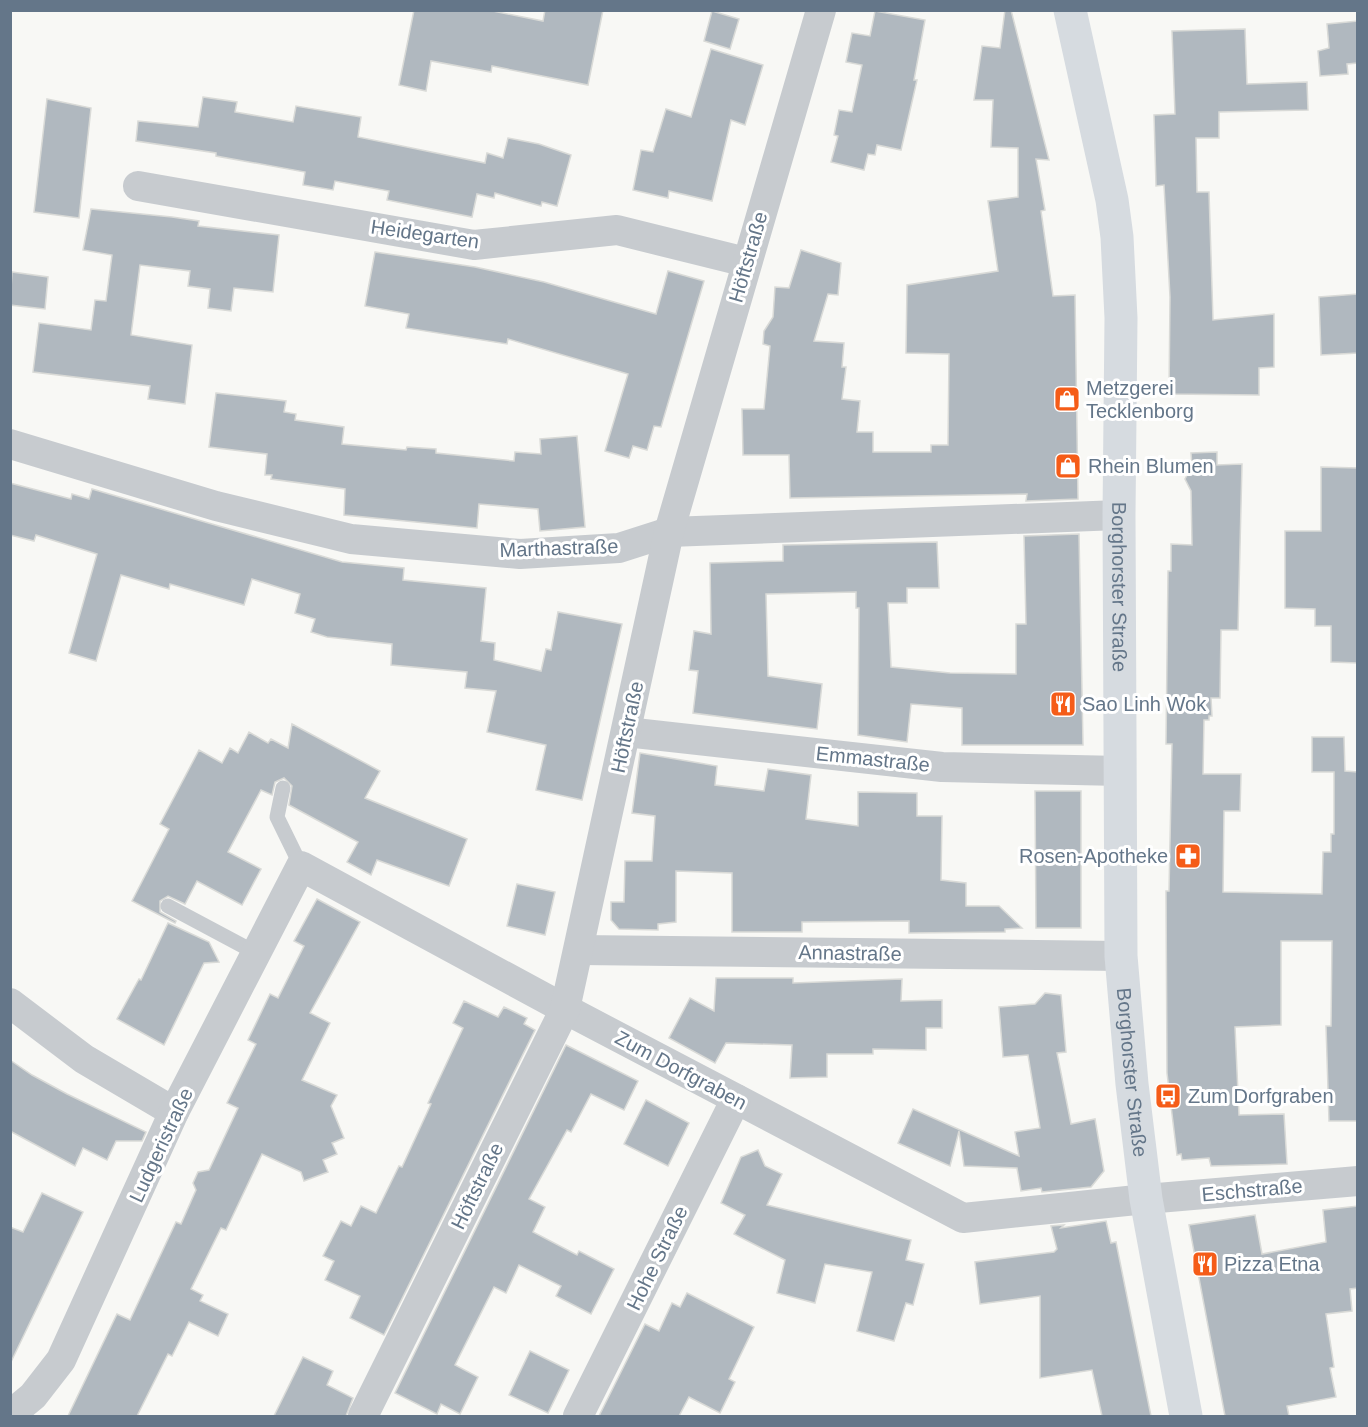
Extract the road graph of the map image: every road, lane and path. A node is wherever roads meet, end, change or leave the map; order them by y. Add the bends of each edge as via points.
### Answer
1 (821, 10) edge
2 (1070, 10) edge
3 (138, 186) dead end
4 (747, 262) junction
5 (10, 444) edge
6 (1119, 515) junction
7 (669, 532) junction
8 (626, 732) junction
9 (1121, 771) junction
10 (283, 788) dead end
11 (301, 866) junction
12 (168, 906) dead end
13 (579, 950) junction
14 (256, 953) junction
15 (1121, 957) junction
16 (10, 1003) edge
17 (565, 1009) junction
18 (736, 1099) junction
19 (174, 1112) junction
20 (1358, 1181) edge
21 (1146, 1199) junction
22 (10, 1415) edge
23 (363, 1416) edge
24 (578, 1416) edge
25 (1186, 1416) edge

1 - 4 street, Höftstraße
2 - 6 main road, Borghorster Straße via 1117,237 1122,318
3 - 4 street, Heidegarten via 474,245 617,230
4 - 7 street, Höftstraße
5 - 7 street, Marthastraße via 216,506 351,539 520,554 619,548
6 - 7 street, Marthastraße
6 - 9 main road, Borghorster Straße
7 - 8 street, Höftstraße
8 - 9 street, Emmastraße via 942,767
8 - 13 street, Höftstraße
9 - 15 main road, Borghorster Straße
10 - 11 lane via 277,817
11 - 14 street, Ludgeristraße
11 - 17 street, Zum Dorfgraben
12 - 14 lane
13 - 15 street, Annastraße
13 - 17 street, Höftstraße
14 - 19 street, Ludgeristraße
15 - 21 main road, Borghorster Straße
16 - 19 street via 84,1059
17 - 18 street, Zum Dorfgraben
17 - 23 street, Höftstraße
18 - 21 street, Zum Dorfgraben via 963,1218
18 - 24 street, Hohe Straße
19 - 22 street, Ludgeristraße via 61,1360 33,1396
20 - 21 street, Eschstraße
21 - 25 main road, Borghorster Straße

